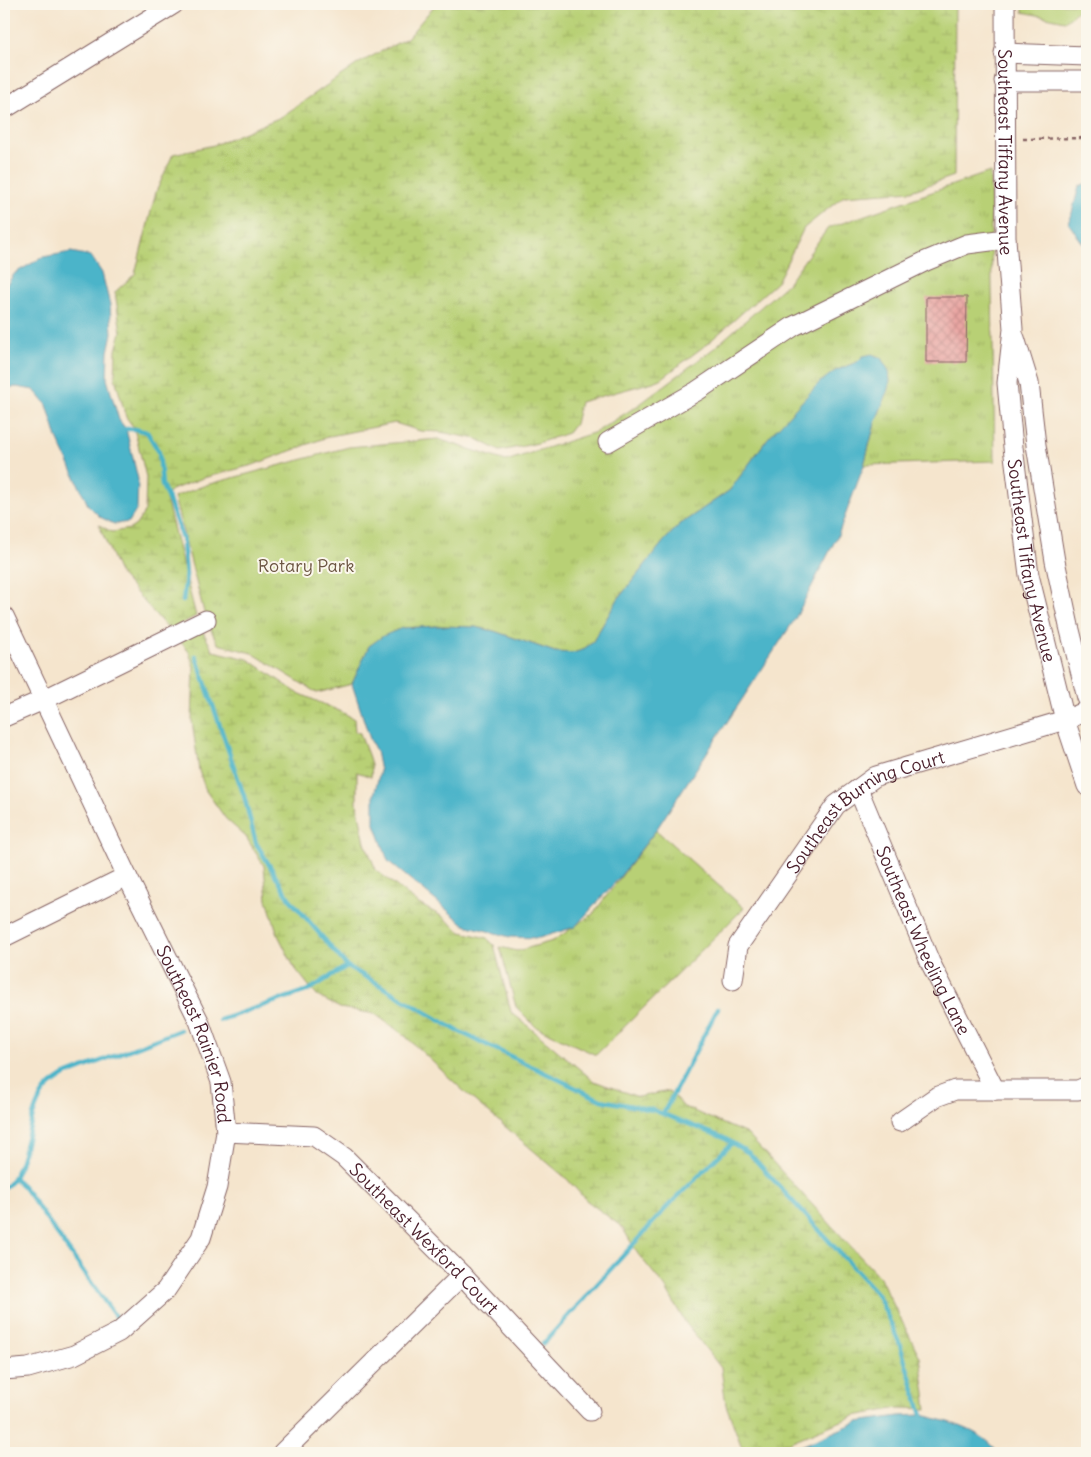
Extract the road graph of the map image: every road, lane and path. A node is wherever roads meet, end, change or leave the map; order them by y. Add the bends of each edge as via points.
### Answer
1 (174, 4) edge
2 (1004, 4) edge
3 (1004, 53) junction
4 (1087, 56) edge
5 (1087, 81) edge
6 (1004, 82) junction
7 (4, 109) edge
8 (1087, 138) edge
9 (1023, 139) dead end
10 (1006, 239) junction
11 (1013, 329) junction
12 (608, 442) dead end
13 (4, 616) edge
14 (206, 620) dead end
15 (1087, 698) edge
16 (44, 700) junction
17 (1087, 711) edge
18 (4, 717) edge
19 (1064, 720) junction
20 (1087, 786) edge
21 (858, 789) junction
22 (127, 876) junction
23 (4, 937) edge
24 (734, 980) dead end
25 (1087, 1086) edge
26 (995, 1090) junction
27 (900, 1122) dead end
28 (226, 1132) junction
29 (462, 1275) junction
30 (4, 1370) edge
31 (590, 1411) dead end
32 (282, 1453) edge

1 - 7 street
2 - 3 street, Southeast Tiffany Avenue
3 - 4 street
3 - 6 street, Southeast Tiffany Avenue
5 - 6 street
6 - 10 street, Southeast Tiffany Avenue
8 - 9 path
10 - 11 street, Southeast Tiffany Avenue
10 - 12 street via 967,244 794,326 697,391
11 - 15 street, Southeast Tiffany Avenue via 1029,383 1054,561
11 - 19 street, Southeast Tiffany Avenue via 1007,383 1029,575
13 - 16 street, Southeast Rainier Road
14 - 16 street
16 - 18 street
16 - 22 street, Southeast Rainier Road
17 - 19 street, Southeast Burning Court
19 - 20 street, Southeast Tiffany Avenue
19 - 21 street, Southeast Burning Court via 876,776
21 - 24 street, Southeast Burning Court via 836,805 738,946
21 - 26 street, Southeast Wheeling Lane via 930,962
22 - 23 street
22 - 28 street, Southeast Rainier Road via 198,1021 221,1082
25 - 26 street via 1078,1090
26 - 27 street via 955,1090 936,1097
28 - 29 street, Southeast Wexford Court via 314,1136 326,1143 344,1156
28 - 30 street, Southeast Rainier Road via 217,1188 201,1238 166,1290 119,1332 74,1355 28,1368
29 - 31 street, Southeast Wexford Court
29 - 32 street

